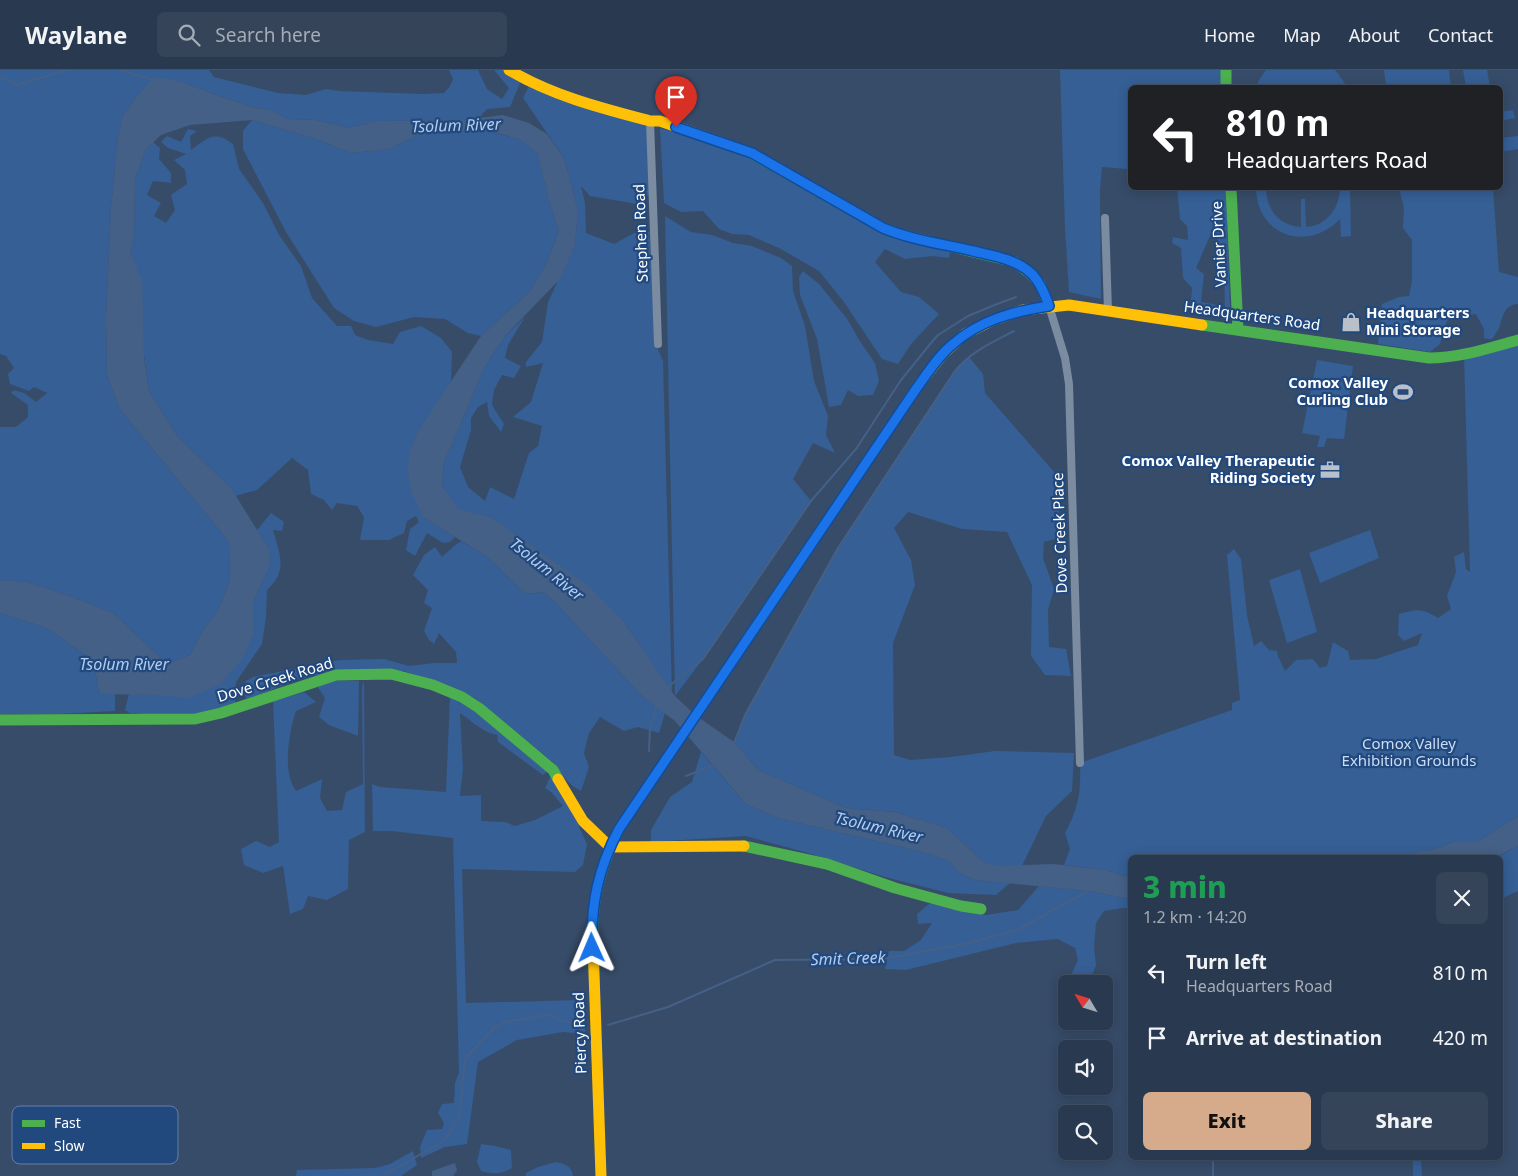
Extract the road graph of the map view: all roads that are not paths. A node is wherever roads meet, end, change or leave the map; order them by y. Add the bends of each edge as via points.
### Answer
1 (509, 70) edge
2 (1226, 70) edge
3 (1226, 85) edge
4 (650, 121) junction
5 (1231, 190) edge
6 (1105, 218) dead end
7 (1069, 305) joint
8 (1049, 306) junction
9 (1108, 311) junction
10 (1238, 329) junction
11 (1518, 340) edge
12 (658, 344) dead end
13 (0, 720) edge
14 (1080, 763) dead end
15 (610, 847) junction
16 (981, 910) dead end
17 (601, 1176) edge

1 - 4 street via 550,92
2 - 3 street
4 - 8 street via 660,121 752,153 883,228 1015,262 1040,284
4 - 12 street, Stephen Road
5 - 10 street, Vanier Drive
6 - 9 street
7 - 8 street, Piercy Road
7 - 9 street, Headquarters Road
8 - 14 street, Dove Creek Place via 1065,358 1069,384
8 - 15 street, Piercy Road via 994,319 974,328 947,350 916,389
9 - 10 street, Headquarters Road
10 - 11 street, Headquarters Road via 1429,358 1464,355
13 - 15 street, Dove Creek Road via 195,719 336,675 391,674 433,685 462,697 478,708 553,770 584,821
15 - 16 street via 748,846 828,864 895,888
15 - 17 street, Piercy Road via 601,870 592,923

